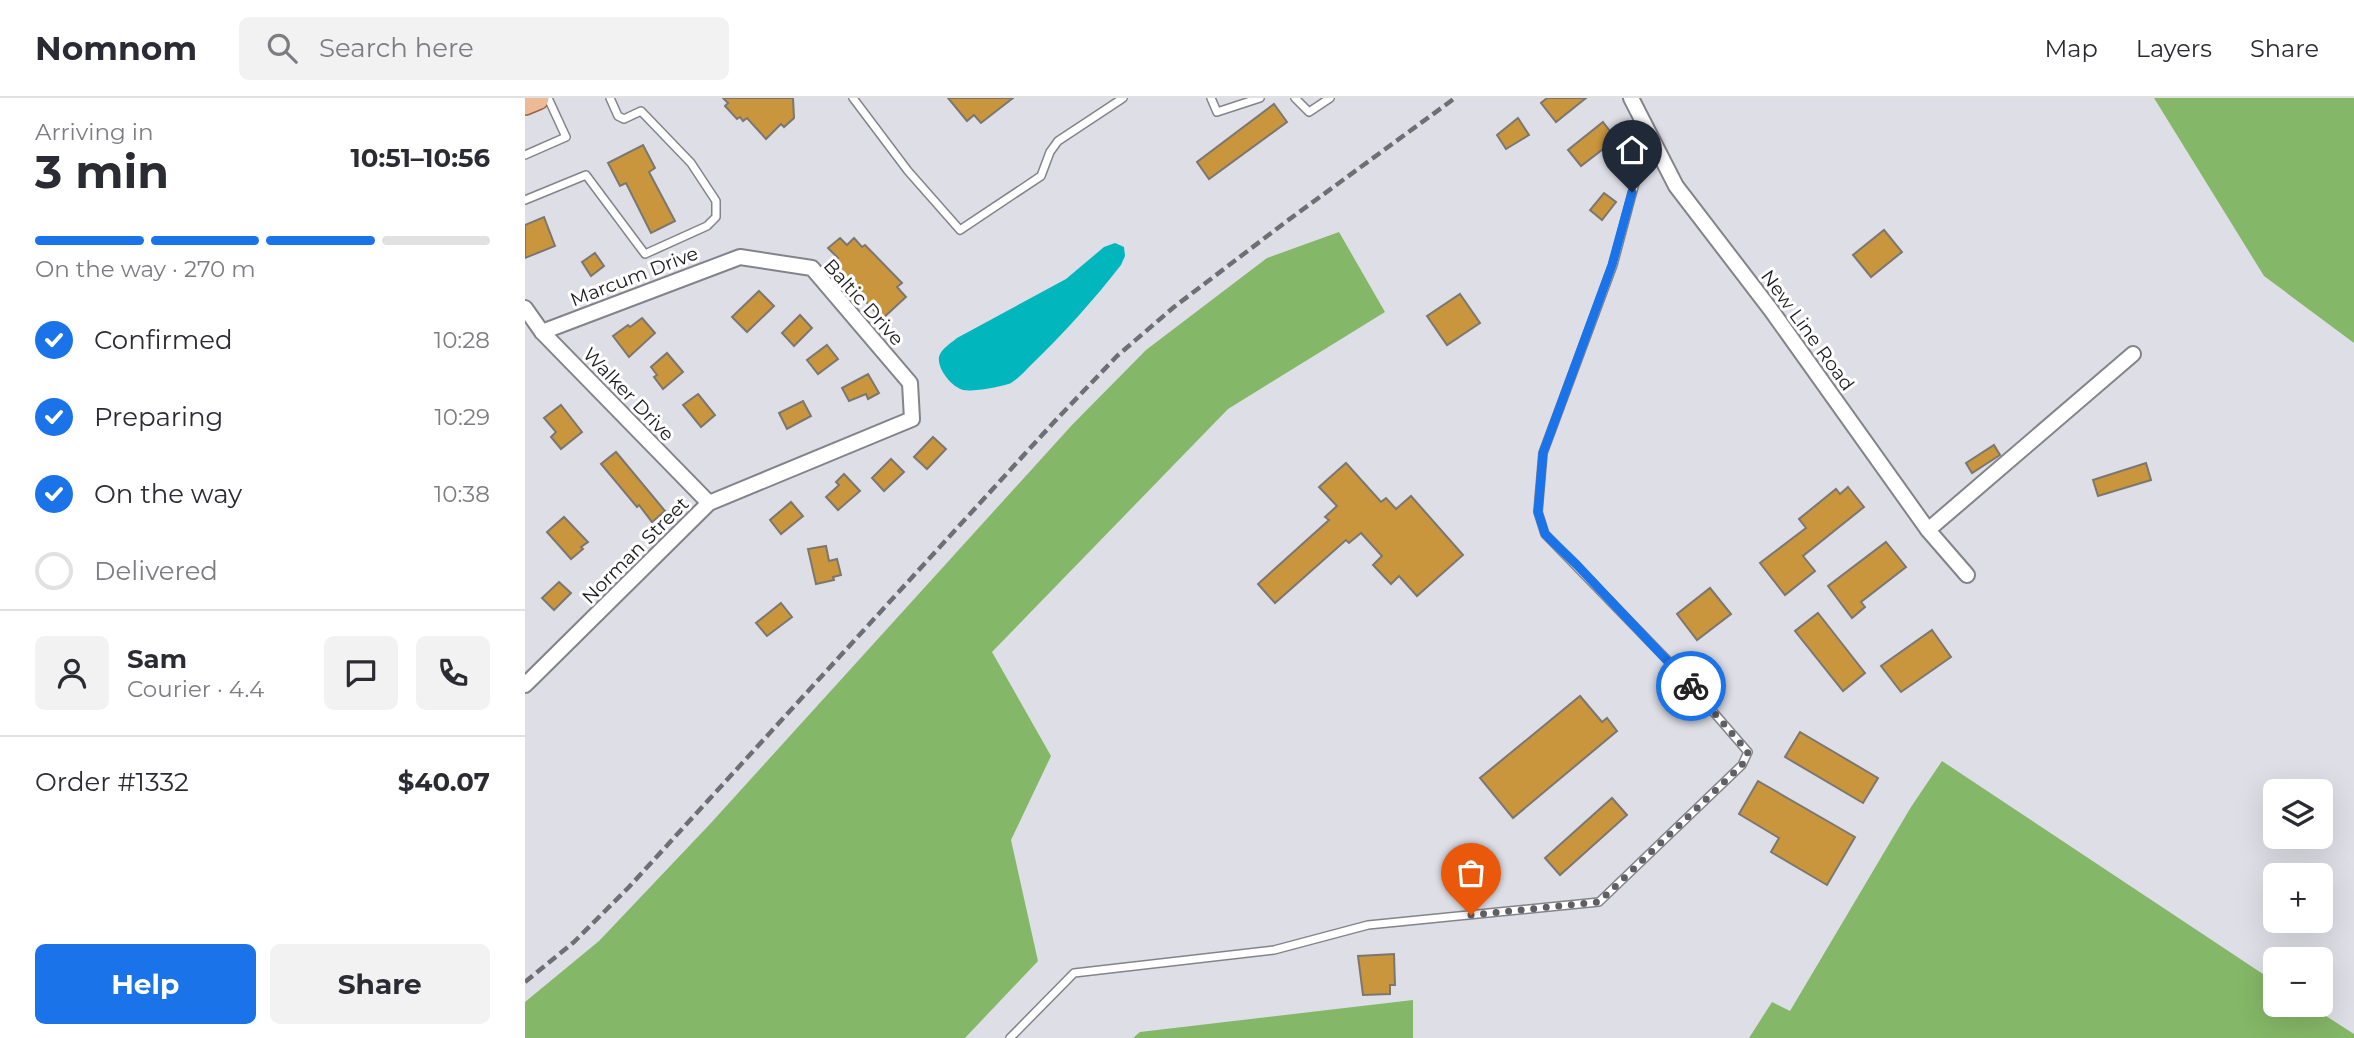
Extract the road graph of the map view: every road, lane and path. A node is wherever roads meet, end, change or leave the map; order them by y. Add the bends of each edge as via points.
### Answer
1 (537, 98) edge
2 (548, 98) edge
3 (610, 98) edge
4 (853, 98) edge
5 (1123, 98) edge
6 (1211, 98) edge
7 (1260, 98) edge
8 (1295, 98) edge
9 (1330, 98) edge
10 (1631, 98) edge
11 (525, 103) edge
12 (1643, 120) junction
13 (525, 155) edge
14 (525, 200) edge
15 (740, 257) joint
16 (525, 308) edge
17 (543, 332) junction
18 (2133, 354) dead end
19 (910, 383) joint
20 (709, 503) junction
21 (1929, 530) junction
22 (1967, 575) dead end
23 (525, 685) edge
24 (1010, 1038) edge

1 - 11 main road
2 - 13 lane via 566,137
3 - 14 lane via 618,116 641,111 691,163 716,201 716,216 707,226 645,254 586,175
4 - 5 lane via 960,230 1041,176 1058,141
6 - 7 lane via 1217,112
8 - 9 lane via 1309,112
10 - 12 street, New Line Road
12 - 21 street, New Line Road via 1676,186
12 - 24 lane via 1639,168 1612,265 1543,453 1538,512 1545,534 1677,670 1748,752 1742,765 1599,902 1368,925 1274,950 1074,973
15 - 17 street, Marcum Drive
15 - 19 street, Baltic Drive via 812,268
16 - 17 street, Walker Drive
17 - 20 street, Walker Drive
18 - 21 street
19 - 20 street, Norman Street via 912,419
20 - 23 street, Norman Street
21 - 22 street, New Line Road

